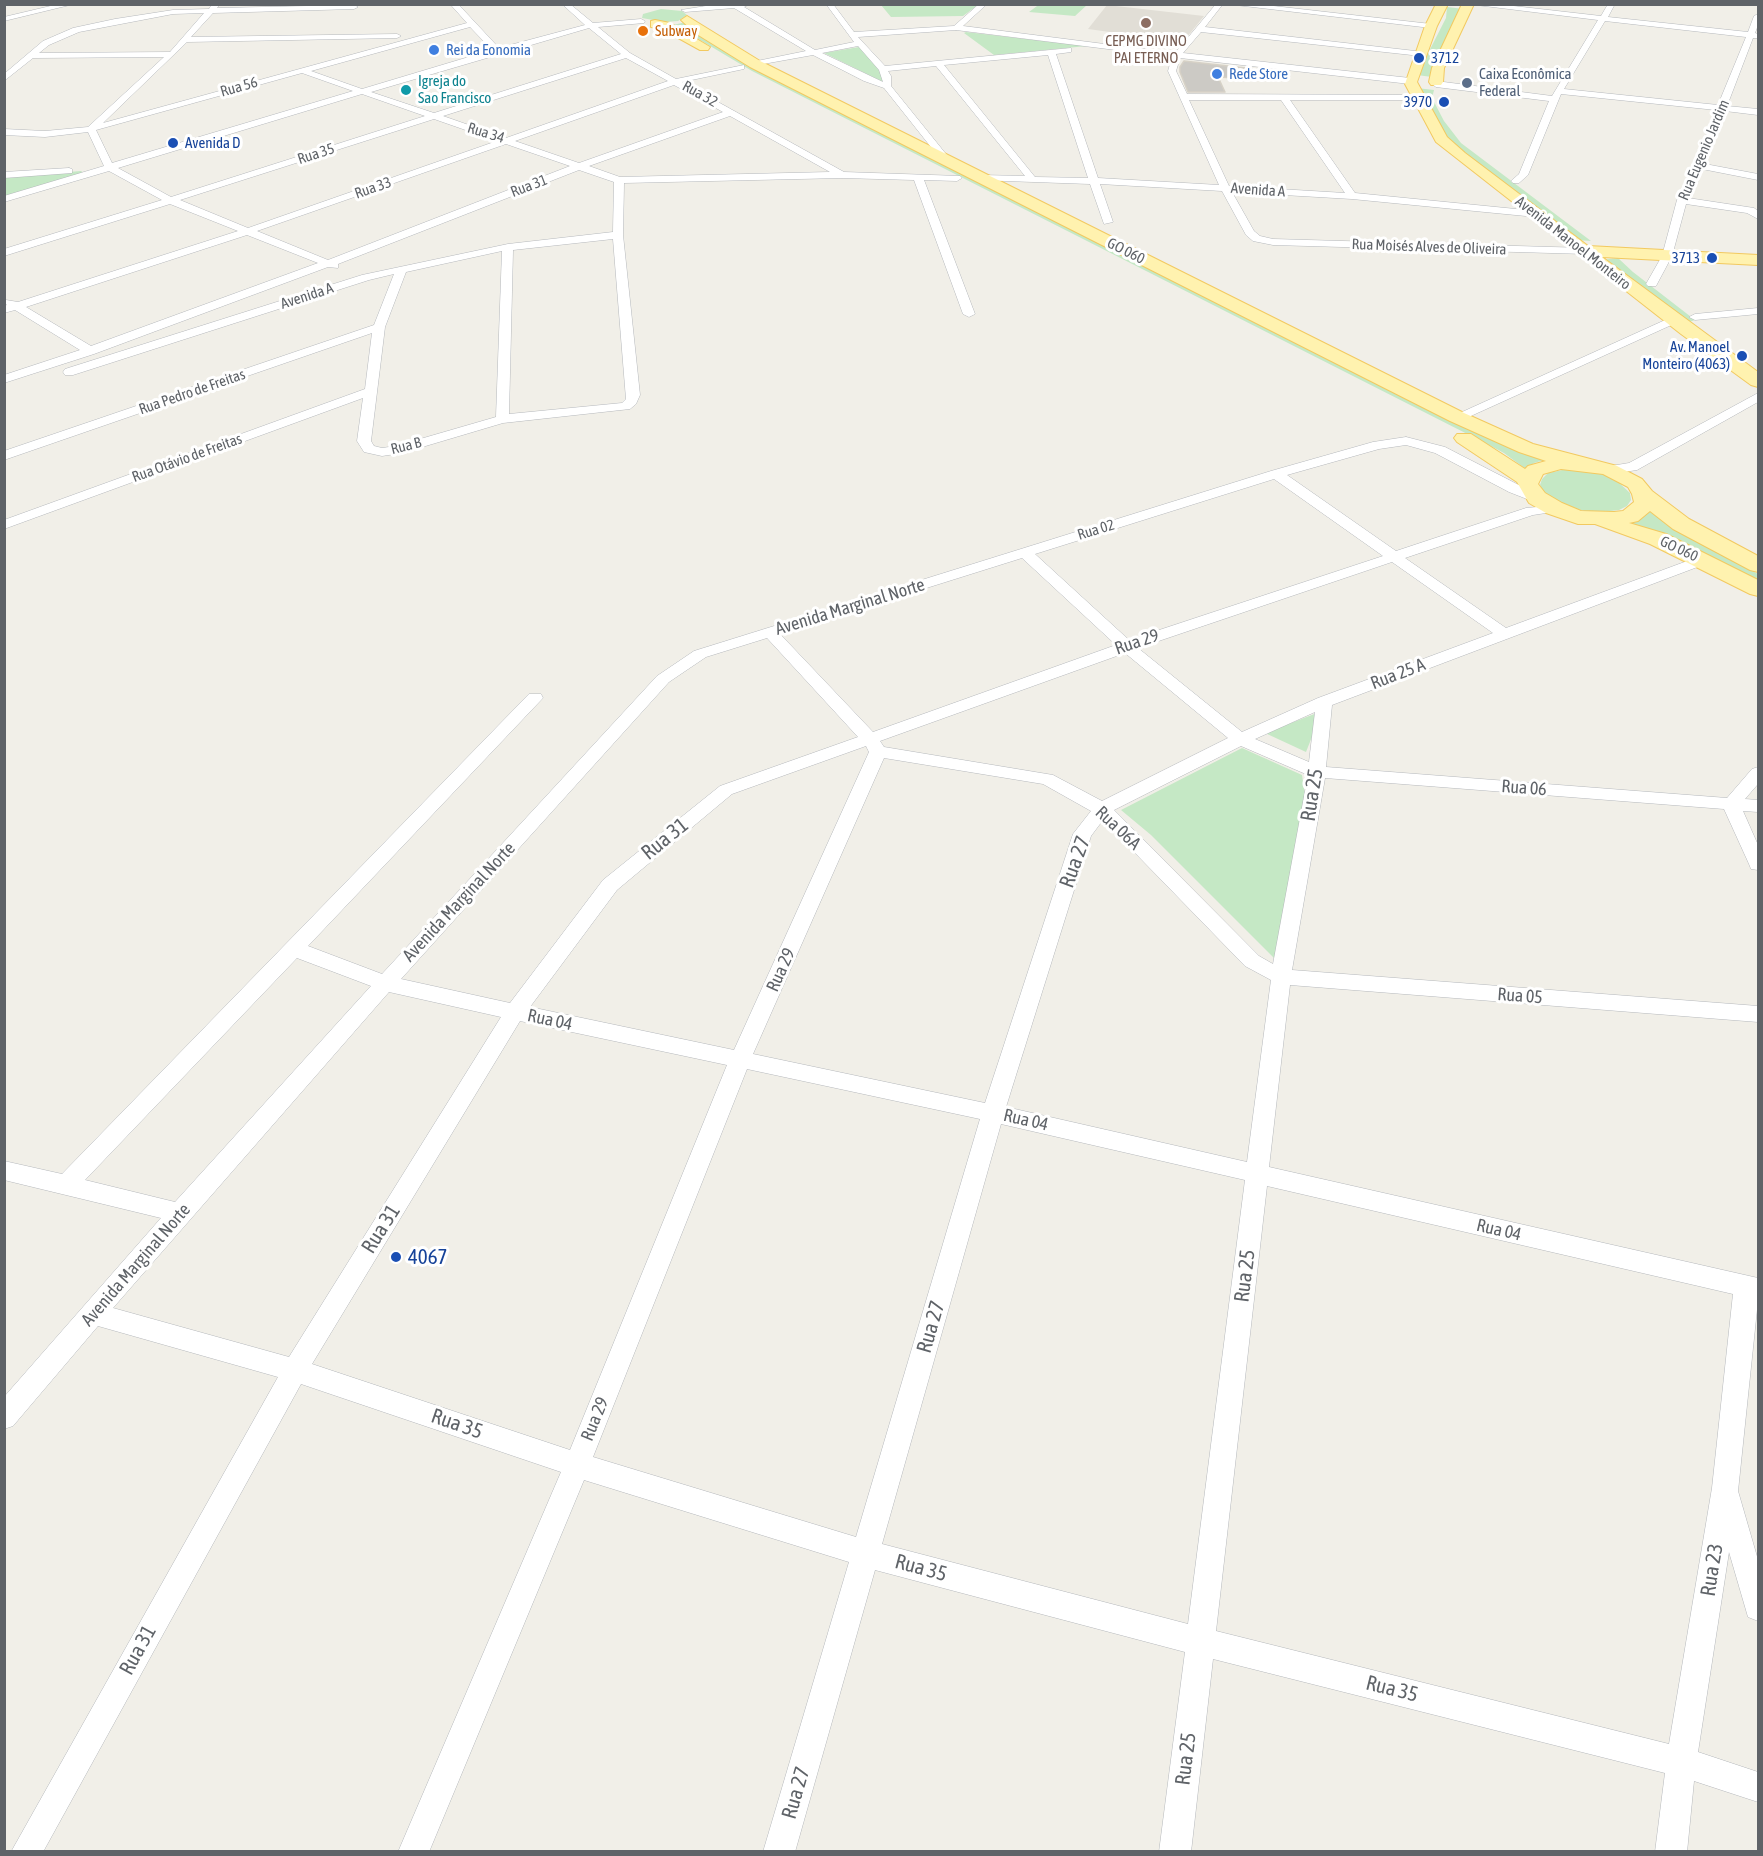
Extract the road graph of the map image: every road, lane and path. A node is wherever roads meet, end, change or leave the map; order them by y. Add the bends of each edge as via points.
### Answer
1 (71, 4) edge
2 (453, 4) edge
3 (565, 4) edge
4 (747, 4) edge
5 (829, 4) edge
6 (984, 4) edge
7 (1220, 4) edge
8 (1230, 4) edge
9 (1442, 4) edge
10 (1470, 4) edge
11 (1612, 4) edge
12 (735, 5) edge
13 (353, 6) edge
14 (1515, 7) edge
15 (214, 8) edge
16 (669, 8) dead end
17 (361, 14) dead end
18 (691, 14) junction
19 (21, 15) junction
20 (1758, 16) edge
21 (4, 19) edge
22 (642, 19) junction
23 (1604, 20) junction
24 (43, 21) dead end
25 (472, 24) junction
26 (589, 26) junction
27 (1431, 26) junction
28 (65, 27) dead end
29 (956, 28) junction
30 (375, 29) dead end
31 (1198, 29) junction
32 (76, 30) junction
33 (427, 35) junction
34 (852, 35) junction
35 (1754, 35) edge
36 (382, 36) junction
37 (185, 40) junction
38 (860, 43) junction
39 (975, 43) dead end
40 (1102, 47) junction
41 (497, 51) junction
42 (984, 51) dead end
43 (813, 52) junction
44 (1051, 52) junction
45 (172, 54) junction
46 (1421, 54) junction
47 (627, 55) junction
48 (1177, 55) junction
49 (28, 56) junction
50 (993, 58) junction
51 (753, 64) junction
52 (939, 64) junction
53 (883, 69) junction
54 (300, 70) junction
55 (4, 79) edge
56 (677, 81) junction
57 (1436, 84) junction
58 (1413, 85) junction
59 (887, 86) junction
60 (362, 93) junction
61 (1556, 95) junction
62 (1283, 96) junction
63 (1182, 97) junction
64 (1444, 102) dead end
65 (1724, 108) junction
66 (732, 112) junction
67 (1758, 112) edge
68 (433, 117) junction
69 (91, 129) junction
70 (4, 132) edge
71 (510, 141) junction
72 (1481, 153) dead end
73 (945, 159) junction
74 (580, 166) junction
75 (1699, 166) junction
76 (105, 168) junction
77 (4, 175) edge
78 (842, 175) junction
79 (918, 177) junction
80 (1758, 177) edge
81 (957, 178) junction
82 (980, 178) junction
83 (1032, 179) junction
84 (619, 180) junction
85 (1093, 181) junction
86 (1516, 181) junction
87 (1225, 188) junction
88 (1352, 196) junction
89 (4, 199) edge
90 (170, 200) junction
91 (1682, 200) junction
92 (1536, 214) junction
93 (1758, 216) edge
94 (1108, 222) dead end
95 (1573, 224) dead end
96 (248, 231) junction
97 (618, 235) junction
98 (1589, 245) junction
99 (508, 247) junction
100 (1612, 252) junction
101 (4, 253) edge
102 (1667, 255) junction
103 (1758, 260) edge
104 (327, 264) junction
105 (401, 270) junction
106 (366, 277) junction
107 (1652, 284) junction
108 (4, 299) edge
109 (18, 306) junction
110 (4, 310) edge
111 (1758, 311) edge
112 (969, 314) dead end
113 (1691, 324) junction
114 (379, 327) junction
115 (90, 351) junction
116 (61, 360) junction
117 (74, 370) junction
118 (1758, 372) edge
119 (54, 376) dead end
120 (4, 379) edge
121 (1758, 381) edge
122 (370, 391) junction
123 (1758, 397) edge
124 (1457, 417) junction
125 (502, 419) junction
126 (4, 456) edge
127 (1576, 463) junction
128 (1276, 474) junction
129 (1628, 478) junction
130 (1534, 496) junction
131 (1595, 519) junction
132 (4, 525) edge
133 (1025, 553) junction
134 (1393, 556) junction
135 (1703, 560) junction
136 (1758, 565) edge
137 (1758, 589) edge
138 (770, 632) junction
139 (1504, 634) junction
140 (1126, 646) junction
141 (535, 698) dead end
142 (1324, 702) junction
143 (1240, 739) junction
144 (874, 745) junction
145 (1317, 772) junction
146 (1758, 773) edge
147 (1731, 804) junction
148 (1758, 806) edge
149 (1102, 809) junction
150 (1758, 864) edge
151 (294, 949) junction
152 (1281, 977) junction
153 (385, 983) junction
154 (514, 1012) junction
155 (1758, 1014) edge
156 (740, 1060) junction
157 (993, 1113) junction
158 (4, 1170) edge
159 (1258, 1173) junction
160 (66, 1185) junction
161 (180, 1213) junction
162 (1752, 1289) edge
163 (94, 1314) junction
164 (295, 1370) junction
165 (4, 1417) edge
166 (577, 1465) junction
167 (1725, 1488) junction
168 (866, 1554) junction
169 (1758, 1607) edge
170 (1199, 1641) junction
171 (1681, 1762) junction
172 (1758, 1787) edge
173 (26, 1851) edge
174 (413, 1851) edge
175 (779, 1851) edge
176 (1175, 1851) edge
177 (1671, 1851) edge

1 - 19 street
2 - 25 street
3 - 26 street, Rua 32
4 - 12 street
5 - 34 street
6 - 29 street
7 - 31 street
8 - 27 street
9 - 27 main road
10 - 14 street
10 - 57 main road via 1437,68
11 - 23 street
12 - 18 street
12 - 43 street
13 - 15 street
13 - 17 street
14 - 23 street
15 - 32 street via 143,16
15 - 37 street
16 - 18 main road
18 - 22 main road
18 - 51 main road, GO 060 via 699,30
19 - 21 street
19 - 24 street
20 - 35 street, Rua Eugenio Jardim
22 - 26 street
22 - 51 main road, GO 060
23 - 35 street
23 - 61 street
25 - 33 street, Rua 56
25 - 41 street
26 - 41 street
26 - 47 street, Rua 32
27 - 46 main road
28 - 32 street
29 - 34 street
29 - 39 street
29 - 40 street
30 - 36 street
31 - 46 street
31 - 48 street
32 - 49 street
33 - 36 street
33 - 54 street, Rua 56
34 - 38 street
35 - 65 street, Rua Eugenio Jardim
36 - 37 street
37 - 45 street
38 - 43 street, Rua 33
38 - 53 street
40 - 44 street
40 - 48 street
41 - 60 street
42 - 50 street
43 - 51 street, Rua 33
43 - 59 street
44 - 50 street
44 - 85 street
45 - 49 street
45 - 69 street
46 - 58 main road
47 - 56 street, Rua 32
47 - 68 street, Rua 35
48 - 58 street
48 - 63 street via 1172,71
49 - 55 street
50 - 52 street
51 - 56 street, Rua 33
51 - 73 main road, GO 060
51 - 81 main road, GO 060
52 - 53 street
52 - 83 street
53 - 59 street
54 - 60 street, Rua 34
54 - 69 street, Rua 56
56 - 66 street, Rua 32
56 - 71 street, Rua 33
57 - 58 main road via 1425,79
57 - 61 street
57 - 64 main road
58 - 62 street
58 - 92 main road, Avenida Manoel Monteiro via 1441,139
59 - 73 street
60 - 68 street, Rua 34
60 - 76 street
61 - 65 street
61 - 86 street via 1523,175
62 - 63 street
62 - 88 street
63 - 87 street
65 - 67 street
65 - 75 street, Rua Eugenio Jardim
66 - 74 street, Rua 31
66 - 78 street, Rua 32
68 - 71 street, Rua 34
68 - 90 street, Rua 35
69 - 70 street, Rua 56 via 45,134
69 - 76 street
71 - 74 street, Rua 34
71 - 96 street, Rua 33
72 - 86 main road, Avenida Manoel Monteiro
73 - 82 main road, GO 060
74 - 84 street, Rua 34
74 - 104 street, Rua 31
75 - 80 street
75 - 91 street, Rua Eugenio Jardim
76 - 77 street
76 - 89 street
76 - 90 street
78 - 79 street
78 - 84 street
79 - 81 street
79 - 112 street
81 - 130 main road, GO 060 via 1466,439
82 - 83 street, Avenida A
82 - 124 main road, GO 060
83 - 85 street, Avenida A
84 - 97 street
85 - 87 street, Avenida A
85 - 94 street
86 - 95 main road, Avenida Manoel Monteiro
87 - 88 street, Avenida A
87 - 98 street, Rua Moisés Alves de Oliveira via 1250,233 1257,239 1273,242
88 - 92 street, Avenida A
90 - 96 street
90 - 101 street, Rua 35
91 - 93 street via 1750,210
91 - 102 street, Rua Eugenio Jardim
92 - 98 main road, Avenida Manoel Monteiro
96 - 104 street
96 - 109 street, Rua 33
97 - 99 street, Avenida A
97 - 125 street, Rua B via 632,401 625,406
98 - 100 main road
98 - 113 main road, Avenida Manoel Monteiro
99 - 105 street, Avenida A
99 - 125 street
100 - 102 main road
100 - 107 main road, Avenida Manoel Monteiro
102 - 103 main road
102 - 107 street, Rua Eugenio Jardim
104 - 106 street
104 - 115 street, Avenida A
105 - 106 street, Avenida A
105 - 114 street, Rua B
106 - 117 street, Avenida A
107 - 113 main road, Avenida Manoel Monteiro
108 - 109 street
109 - 110 street, Rua 33
109 - 115 street
111 - 113 street
113 - 118 main road, Avenida Manoel Monteiro
113 - 121 main road, Avenida Manoel Monteiro
113 - 124 street
114 - 122 street, Rua B
114 - 126 street, Rua Pedro de Freitas
115 - 116 street, Avenida A
116 - 117 street
116 - 120 street, Avenida A
117 - 119 street, Avenida A
122 - 125 street, Rua B via 364,441 369,449 382,452
122 - 132 street, Rua Otávio de Freitas
123 - 129 street
124 - 127 main road, GO 060 via 1526,448
127 - 129 main road
127 - 130 main road via 1546,465 1535,470
128 - 130 street, Rua 02 via 1378,445 1406,441 1440,450
128 - 133 street, Rua 02
128 - 134 street
129 - 131 main road via 1645,502 1640,510 1630,516
129 - 136 main road, GO 060 via 1681,524
130 - 131 main road, GO 060
130 - 134 street, Rua 29
131 - 135 main road, GO 060 via 1658,539
133 - 138 street, Avenida Marginal Norte
133 - 140 street
134 - 139 street
134 - 140 street, Rua 29
135 - 137 main road, GO 060
135 - 139 street, Rua 25 A
138 - 144 street
138 - 153 street, Avenida Marginal Norte via 700,654 663,680
139 - 142 street, Rua 25 A
140 - 143 street
140 - 144 street, Rua 29
141 - 151 street
142 - 143 street, Rua 25 A
142 - 145 street, Rua 25
143 - 145 street
143 - 149 street, Rua 25 A
144 - 149 street, Rua 06A via 1047,779
144 - 154 street, Rua 31 via 726,790 610,885
144 - 156 street, Rua 29
145 - 147 street, Rua 06
145 - 152 street, Rua 25
146 - 147 street
147 - 148 street, Rua 06
147 - 150 street
149 - 152 street, Rua 06A via 1252,961
149 - 157 street, Rua 27 via 1082,834
151 - 153 street, Rua 04
151 - 160 street
152 - 155 street, Rua 05
152 - 159 street, Rua 25
153 - 154 street, Rua 04
153 - 161 street, Avenida Marginal Norte
154 - 156 street, Rua 04
154 - 164 street, Rua 31
156 - 157 street, Rua 04
156 - 166 street, Rua 29
157 - 159 street, Rua 04
157 - 168 street, Rua 27
158 - 160 street
159 - 162 street, Rua 04
159 - 170 street, Rua 25
160 - 161 street
161 - 163 street, Avenida Marginal Norte
162 - 167 street, Rua 23
163 - 164 street, Rua 35
163 - 165 street, Avenida Marginal Norte
164 - 166 street, Rua 35
164 - 173 street, Rua 31
166 - 168 street, Rua 35
166 - 174 street, Rua 29
167 - 169 street
167 - 171 street, Rua 23
168 - 170 street, Rua 35
168 - 175 street, Rua 27
170 - 171 street, Rua 35
170 - 176 street, Rua 25
171 - 172 street, Rua 35
171 - 177 street, Rua 23

